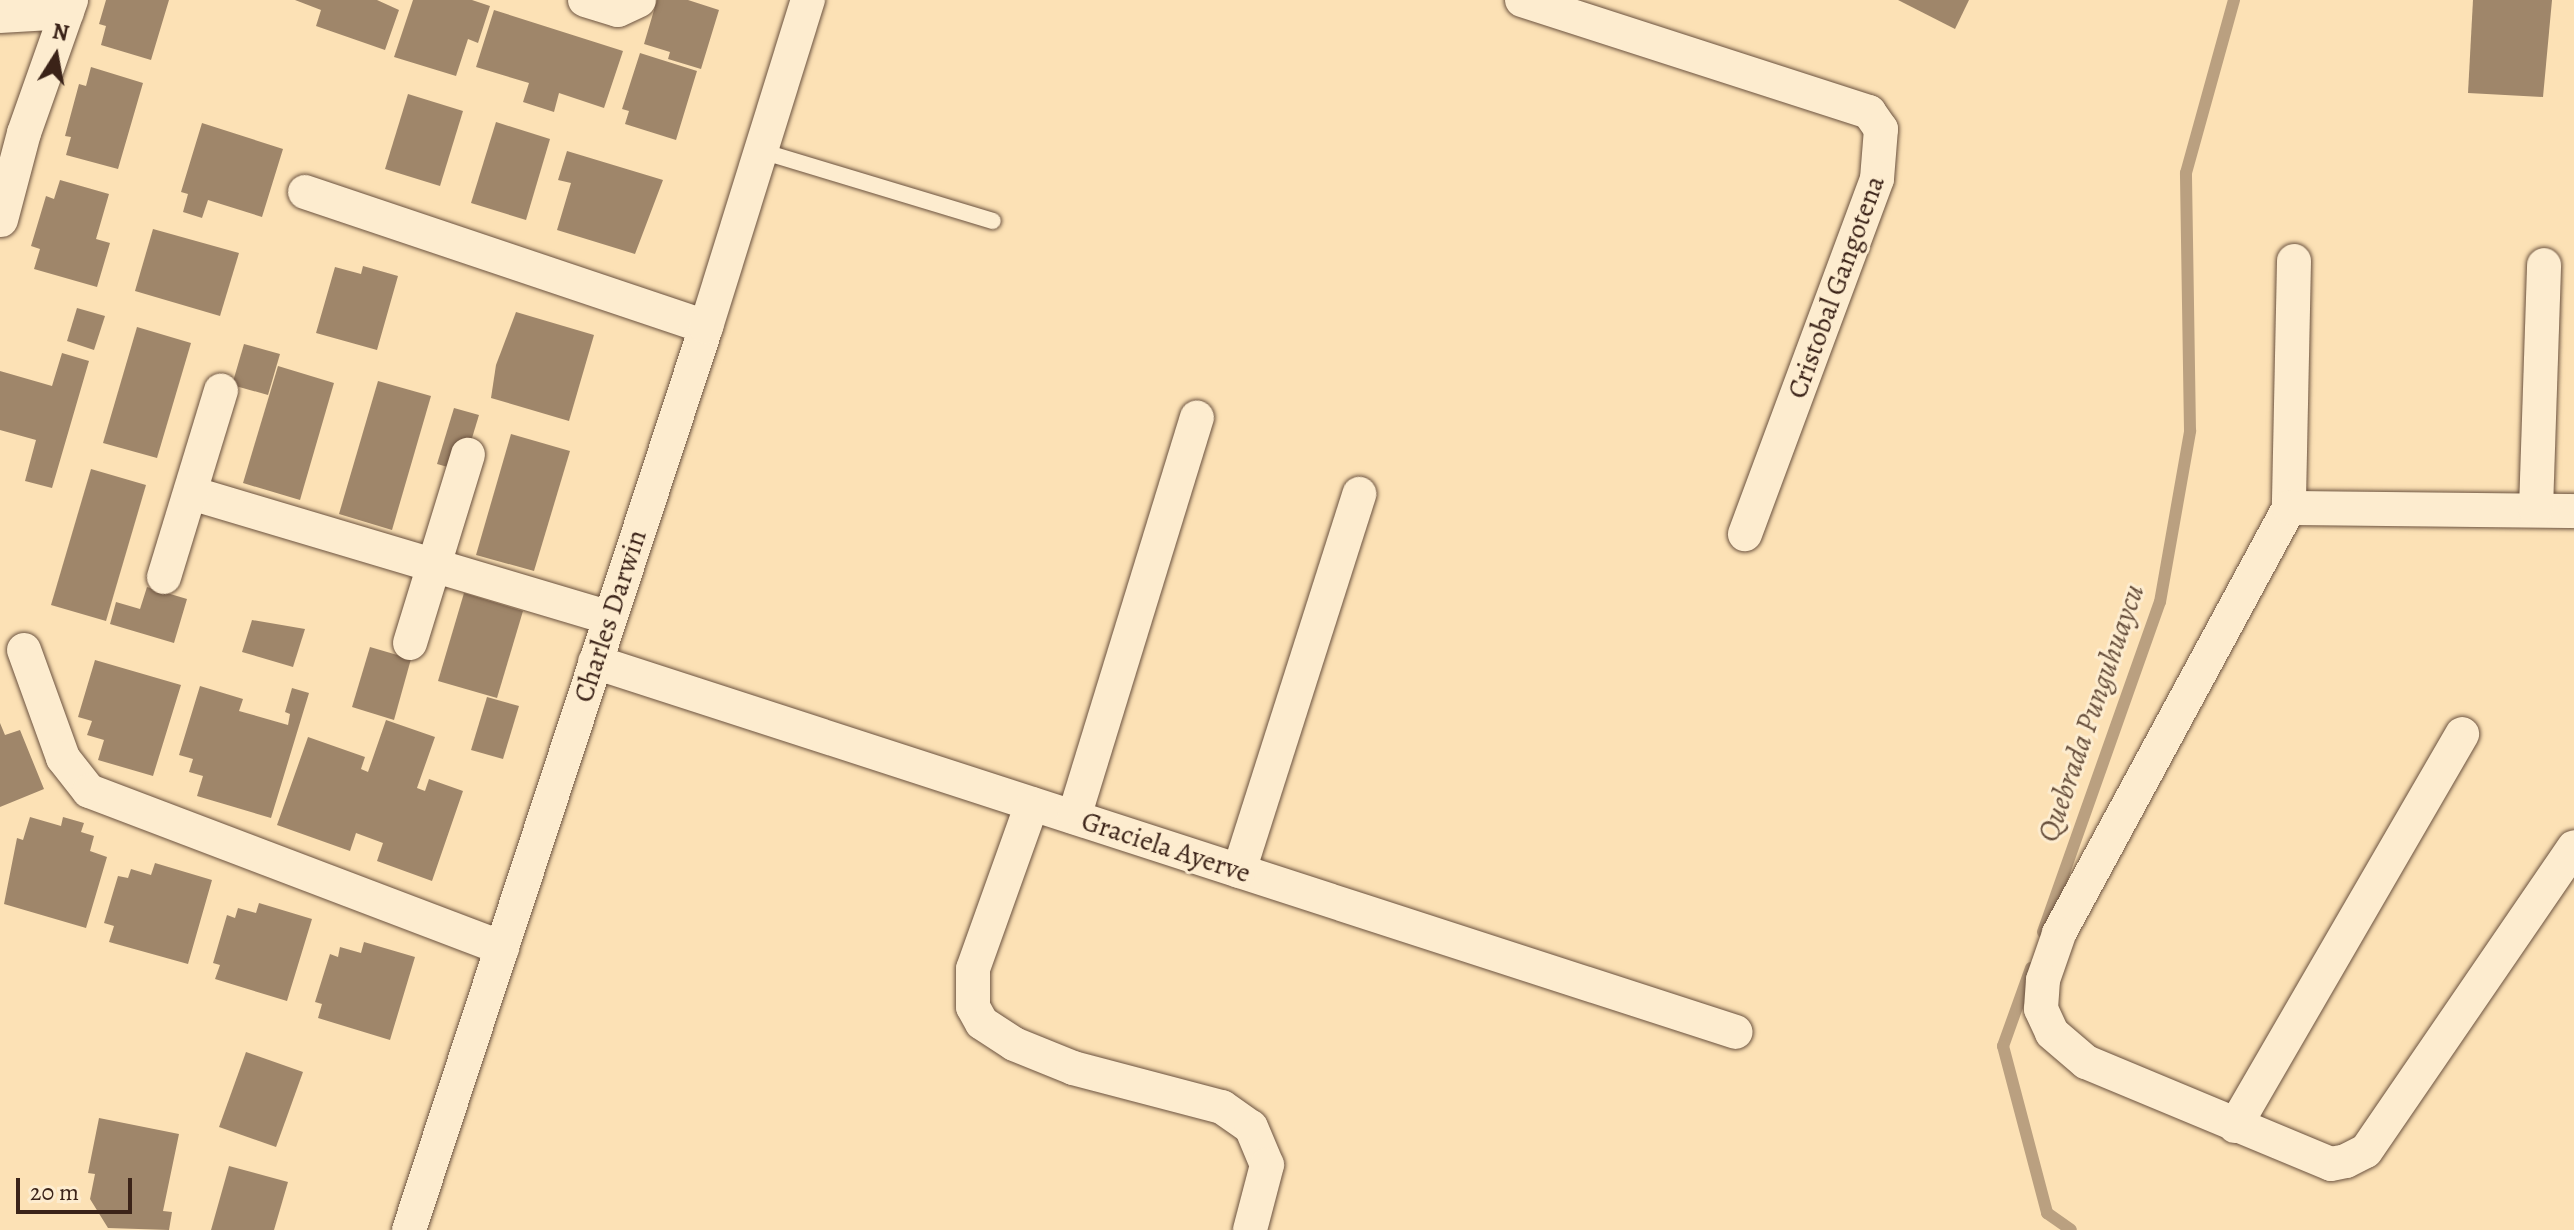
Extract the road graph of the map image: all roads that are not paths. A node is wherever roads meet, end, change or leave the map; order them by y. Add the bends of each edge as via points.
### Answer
1 (585, 0) edge
2 (639, 0) edge
3 (808, 0) edge
4 (1522, 0) edge
5 (69, 6) edge
6 (0, 16) edge
7 (12, 129) edge
8 (761, 151) junction
9 (305, 192) dead end
10 (1, 220) edge
11 (993, 221) dead end
12 (2294, 261) dead end
13 (2544, 265) dead end
14 (706, 327) junction
15 (221, 391) dead end
16 (1197, 417) dead end
17 (468, 455) dead end
18 (191, 493) junction
19 (1359, 494) dead end
20 (2289, 508) junction
21 (2536, 509) junction
22 (2574, 511) edge
23 (1745, 534) dead end
24 (434, 567) junction
25 (164, 577) dead end
26 (608, 617) junction
27 (410, 643) dead end
28 (24, 650) dead end
29 (595, 662) junction
30 (2462, 734) dead end
31 (1032, 804) junction
32 (1074, 817) junction
33 (2574, 847) edge
34 (1239, 871) junction
35 (502, 948) junction
36 (1736, 1032) dead end
37 (2235, 1126) junction
38 (409, 1230) edge
39 (1250, 1230) edge

1 - 2 street via 618,10
3 - 8 street, Charles Darwin
4 - 23 street, Cristobal Gangotena via 1869,112 1881,129 1877,179
5 - 6 street
5 - 7 street
7 - 10 street
8 - 11 lane
8 - 14 street, Charles Darwin
9 - 14 street
12 - 20 street
13 - 21 street
14 - 26 street, Charles Darwin
15 - 18 street
16 - 32 street
17 - 24 street
18 - 24 street
18 - 25 street
19 - 34 street
20 - 21 street
20 - 37 street via 2059,934 2043,980 2041,1009 2052,1033 2086,1062
21 - 22 street
24 - 26 street
24 - 27 street
26 - 29 street, Charles Darwin
28 - 35 street via 63,758 89,791
29 - 31 street, Graciela Ayerve
29 - 35 street, Charles Darwin
30 - 37 street
31 - 32 street, Graciela Ayerve
31 - 39 street via 973,969 973,1007 982,1023 1014,1044 1073,1068 1222,1107 1251,1127 1267,1165
32 - 34 street, Graciela Ayerve
33 - 37 street via 2366,1151 2331,1164
34 - 36 street, Graciela Ayerve
35 - 38 street, Charles Darwin

